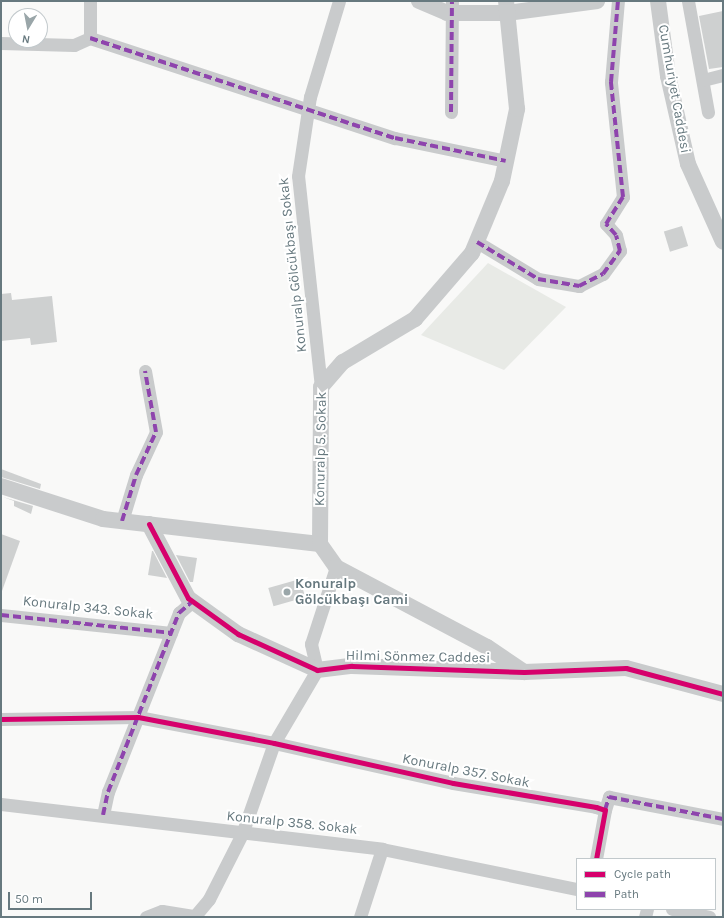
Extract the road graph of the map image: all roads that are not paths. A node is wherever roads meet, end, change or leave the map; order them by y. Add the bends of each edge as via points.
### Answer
1 (90, 1) edge
2 (339, 1) edge
3 (419, 1) edge
4 (597, 1) edge
5 (618, 1) edge
6 (658, 1) edge
7 (688, 1) edge
8 (452, 7) edge
9 (507, 7) edge
10 (90, 38) junction
11 (1, 43) edge
12 (723, 75) edge
13 (703, 80) junction
14 (308, 110) junction
15 (451, 112) dead end
16 (708, 112) dead end
17 (506, 162) junction
18 (477, 242) junction
19 (723, 242) edge
20 (145, 371) dead end
21 (321, 387) junction
22 (1, 486) edge
23 (122, 521) junction
24 (149, 524) junction
25 (320, 544) junction
26 (336, 566) junction
27 (193, 601) junction
28 (1, 615) edge
29 (171, 633) junction
30 (317, 670) junction
31 (524, 672) junction
32 (723, 694) edge
33 (138, 717) junction
34 (1, 719) edge
35 (274, 743) junction
36 (1, 804) edge
37 (605, 810) junction
38 (103, 815) junction
39 (723, 819) edge
40 (242, 834) junction
41 (382, 850) junction
42 (596, 858) edge
43 (576, 889) edge
44 (677, 910) edge
45 (195, 916) edge
46 (146, 917) edge
47 (360, 917) edge
48 (709, 917) edge

1 - 10 street
2 - 14 street, Konuralp Gölcükbaşı Sokak
3 - 8 street
4 - 9 street
5 - 18 street via 611,82 623,197 606,224 616,235 620,251 603,274 578,286 538,279
6 - 19 street, Cumhuriyet Caddesi via 668,76 688,164
7 - 13 street
8 - 9 street
8 - 15 street
9 - 17 street, Konuralp 5. Sokak via 517,109
10 - 11 street via 74,45
10 - 14 street
12 - 13 street
13 - 16 street
14 - 17 street via 395,138
14 - 21 street, Konuralp Gölcükbaşı Sokak via 298,176
17 - 18 street, Konuralp 5. Sokak via 502,181
18 - 21 street, Konuralp 5. Sokak via 472,252 415,319 342,362
20 - 23 street via 156,432 136,475
21 - 25 street, Konuralp 5. Sokak
22 - 23 street via 103,519
23 - 24 street
24 - 25 street
24 - 27 street, Hilmi Sönmez Caddesi via 163,556
25 - 26 street, Hilmi Sönmez Caddesi
26 - 30 street via 311,644
26 - 31 street, Hilmi Sönmez Caddesi via 487,647
27 - 29 street via 179,613
27 - 30 street, Hilmi Sönmez Caddesi via 238,634
28 - 29 street, Konuralp 343. Sokak
29 - 33 street
30 - 31 street, Hilmi Sönmez Caddesi via 360,666
30 - 35 street
31 - 32 street, Hilmi Sönmez Caddesi via 626,668
33 - 34 street, Konuralp 357. Sokak
33 - 35 street, Konuralp 357. Sokak
33 - 38 street via 108,792
35 - 37 street, Konuralp 357. Sokak via 453,783
35 - 40 street
36 - 38 street, Konuralp 358. Sokak
37 - 39 street via 609,797
37 - 42 street
38 - 40 street, Konuralp 358. Sokak
40 - 41 street, Konuralp 358. Sokak
40 - 45 street via 209,899
41 - 43 street, Konuralp 358. Sokak
41 - 47 street
44 - 48 street
45 - 46 street via 162,911

